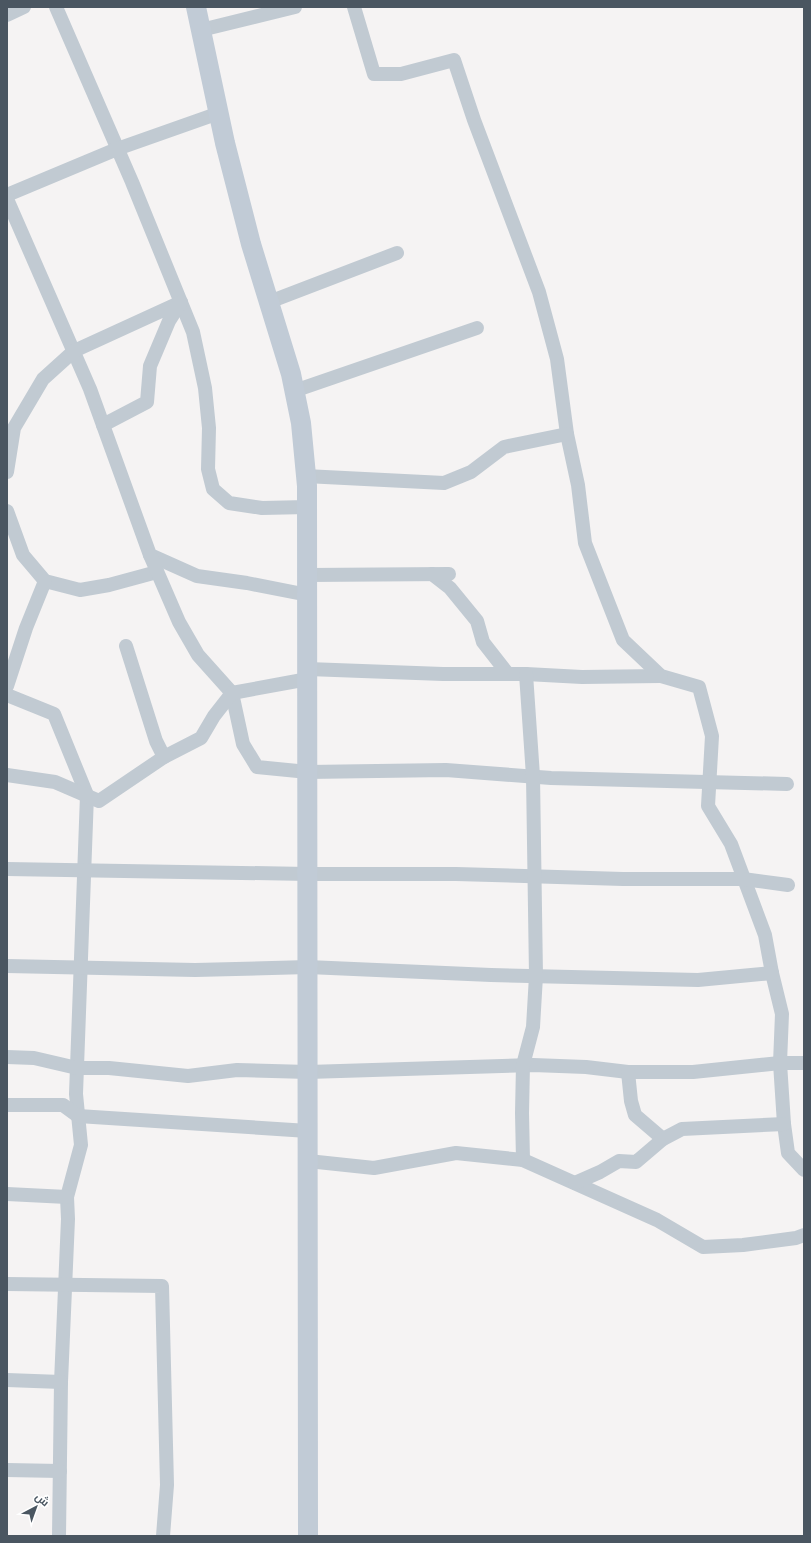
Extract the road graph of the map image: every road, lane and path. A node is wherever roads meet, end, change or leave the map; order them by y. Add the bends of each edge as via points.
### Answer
1 (24, 7) edge
2 (56, 7) edge
3 (196, 7) edge
4 (295, 7) edge
5 (354, 7) edge
6 (7, 15) edge
7 (201, 30) junction
8 (219, 113) junction
9 (117, 149) junction
10 (7, 195) edge
11 (7, 199) edge
12 (397, 253) dead end
13 (181, 302) junction
14 (268, 302) junction
15 (477, 328) dead end
16 (74, 351) junction
17 (294, 391) junction
18 (103, 425) junction
19 (567, 434) junction
20 (9, 447) edge
21 (7, 472) edge
22 (306, 476) junction
23 (307, 506) junction
24 (7, 511) edge
25 (150, 555) junction
26 (157, 572) junction
27 (432, 574) junction
28 (449, 574) dead end
29 (308, 575) junction
30 (45, 581) junction
31 (308, 595) junction
32 (126, 646) dead end
33 (308, 674) junction
34 (508, 674) junction
35 (526, 674) junction
36 (661, 676) junction
37 (7, 686) edge
38 (232, 693) junction
39 (7, 695) edge
40 (164, 757) junction
41 (308, 772) junction
42 (7, 775) edge
43 (533, 776) junction
44 (709, 782) junction
45 (787, 784) dead end
46 (87, 795) junction
47 (7, 869) edge
48 (84, 870) junction
49 (308, 874) junction
50 (533, 876) junction
51 (743, 879) junction
52 (788, 885) dead end
53 (7, 966) edge
54 (81, 967) junction
55 (308, 967) junction
56 (772, 973) junction
57 (536, 976) junction
58 (7, 1056) edge
59 (780, 1062) junction
60 (804, 1063) edge
61 (523, 1065) junction
62 (77, 1068) junction
63 (308, 1072) junction
64 (628, 1072) junction
65 (7, 1105) edge
66 (78, 1116) junction
67 (784, 1124) junction
68 (308, 1132) junction
69 (663, 1139) junction
70 (523, 1160) junction
71 (308, 1161) junction
72 (804, 1170) edge
73 (575, 1183) junction
74 (7, 1194) edge
75 (67, 1197) junction
76 (804, 1234) edge
77 (7, 1284) edge
78 (65, 1285) junction
79 (7, 1380) edge
80 (61, 1382) junction
81 (7, 1470) edge
82 (60, 1471) junction
83 (59, 1536) edge
84 (163, 1536) edge
85 (308, 1536) edge

1 - 6 street
2 - 9 street
3 - 7 main road
4 - 7 street
5 - 19 street via 374,74 401,74 454,60 539,292 557,359
7 - 8 main road
8 - 9 street
8 - 14 main road via 249,237
9 - 10 street
9 - 13 street
11 - 16 street
12 - 14 street
13 - 16 street
13 - 18 street via 169,321 150,366 147,402
13 - 23 street via 193,332 205,388 209,428 208,469 213,489 229,503 262,508
14 - 17 main road
15 - 17 street
16 - 18 street
16 - 20 street via 43,380 14,428
17 - 22 main road via 301,423
18 - 25 street
19 - 22 street via 504,447 471,472 444,483
19 - 36 street via 578,485 585,543 623,640
20 - 21 street
22 - 23 main road
23 - 29 main road
24 - 30 street via 23,555
25 - 26 street
25 - 31 street via 197,576
26 - 30 street via 109,586 80,590
26 - 38 street via 178,622 198,655
27 - 28 street
27 - 29 street
27 - 34 street via 450,588 476,621 483,642
29 - 31 main road
30 - 37 street
31 - 33 main road
32 - 40 street via 156,741
33 - 34 street
33 - 38 street
33 - 41 main road
34 - 35 street
35 - 36 street via 582,677
35 - 43 street
36 - 44 street via 699,687 712,736
38 - 40 street via 201,738
38 - 41 street via 243,744 257,767
39 - 46 street via 54,714
40 - 46 street via 99,801
41 - 43 street via 446,770
41 - 49 main road
42 - 46 street via 55,782
43 - 44 street
43 - 50 street
44 - 45 street
44 - 51 street via 708,806 731,844
46 - 48 street
47 - 48 street
48 - 49 street
48 - 54 street
49 - 50 street
49 - 55 main road
50 - 51 street
50 - 57 street
51 - 52 street
51 - 56 street via 765,935
53 - 54 street
54 - 55 street via 195,970
54 - 62 street
55 - 57 street
55 - 63 main road
56 - 57 street via 698,980
56 - 59 street via 782,1014
57 - 61 street via 534,1027
58 - 62 street via 34,1058
59 - 60 street
59 - 64 street via 693,1072
59 - 67 street
61 - 63 street
61 - 64 street via 586,1067
61 - 70 street
62 - 63 street via 109,1068 188,1076 237,1070
62 - 66 street
63 - 68 main road
64 - 69 street via 635,1115
65 - 66 street via 63,1105
66 - 68 street
66 - 75 street via 81,1145
67 - 69 street via 682,1128
67 - 72 street via 788,1153
68 - 71 main road
69 - 73 street via 636,1162 619,1161
70 - 71 street via 456,1153 374,1168
70 - 73 street
71 - 85 main road
73 - 76 street via 656,1220 703,1247 743,1245 796,1238
74 - 75 street
75 - 78 street
77 - 78 street
78 - 80 street
78 - 84 street via 162,1286 168,1485
79 - 80 street
80 - 82 street
81 - 82 street
82 - 83 street

